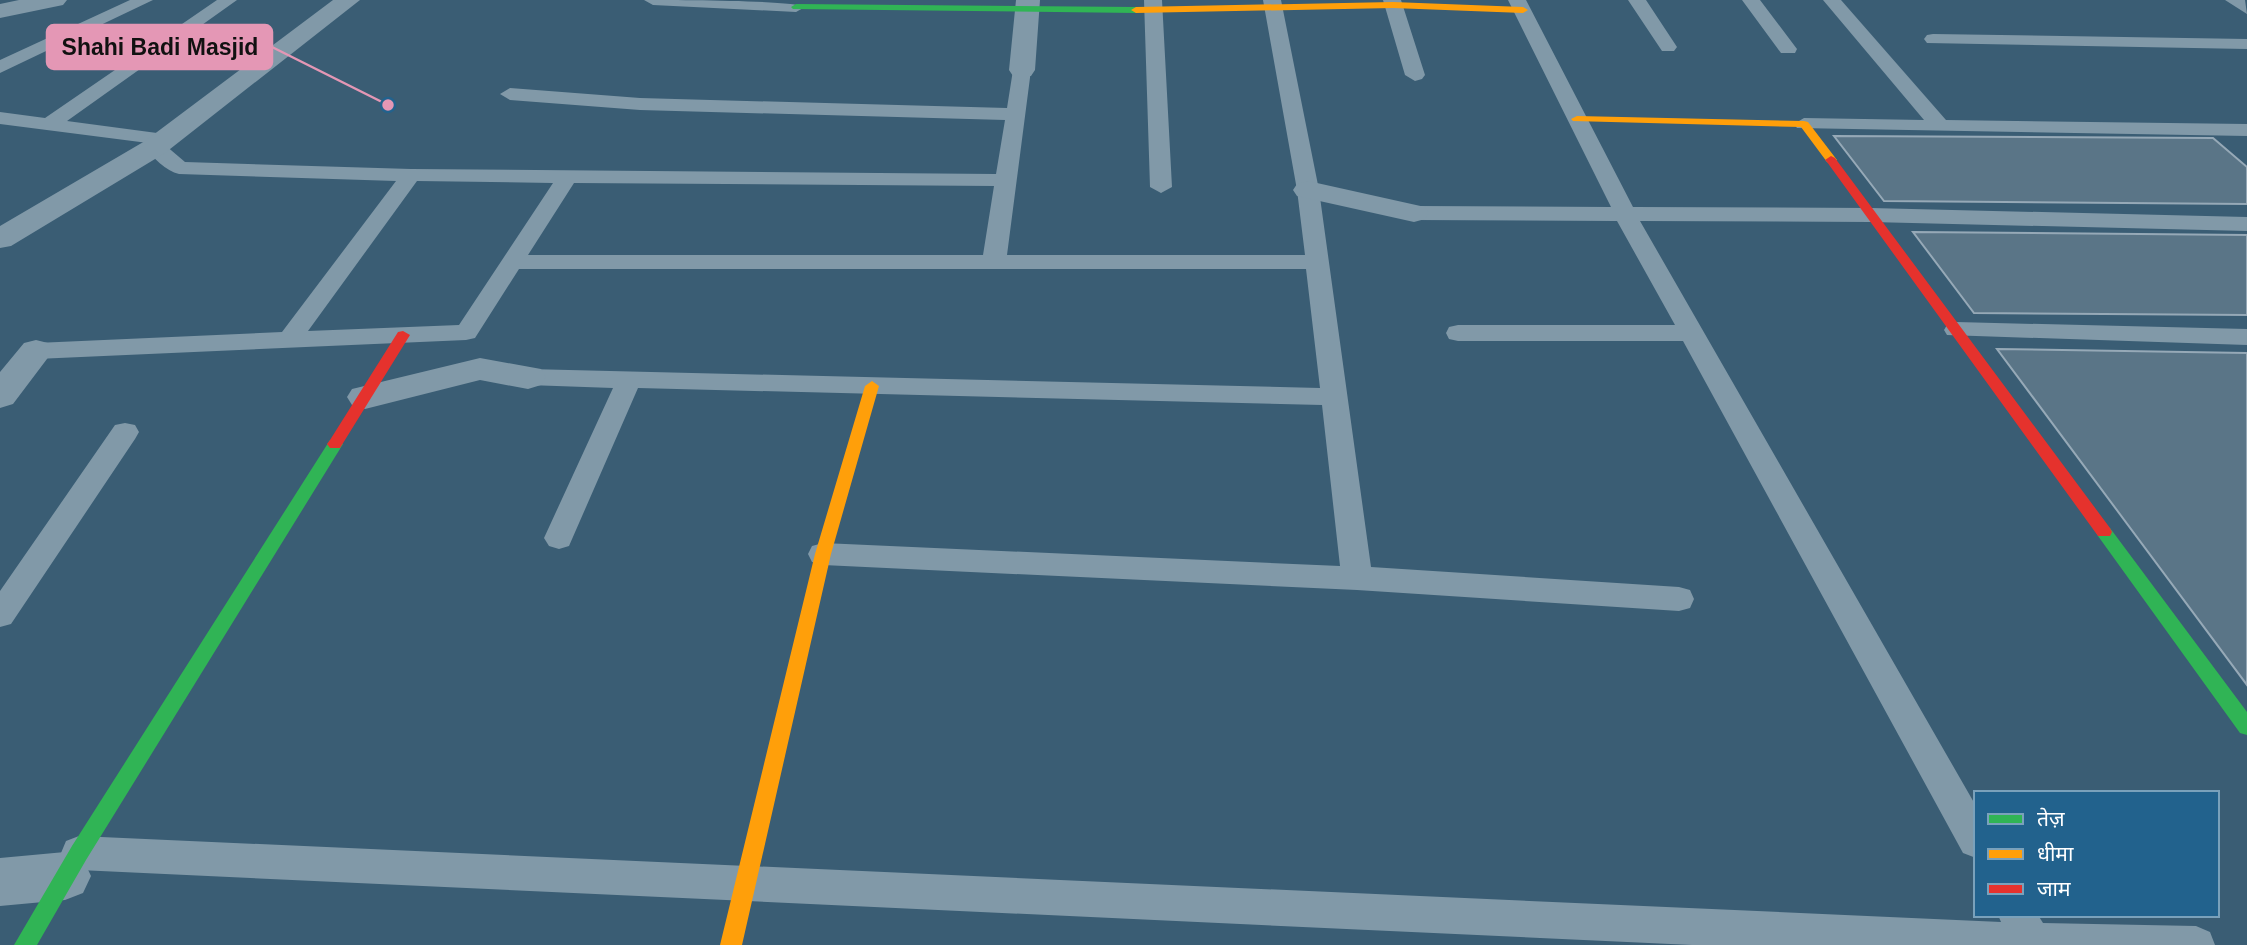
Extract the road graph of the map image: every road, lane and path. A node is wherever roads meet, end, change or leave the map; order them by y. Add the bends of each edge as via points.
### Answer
1 (55, 0) edge
2 (144, 0) edge
3 (228, 0) edge
4 (348, 0) edge
5 (653, 0) edge
6 (1637, 0) edge
7 (1751, 0) edge
8 (1832, 0) edge
9 (2234, 0) edge
10 (1392, 2) edge
11 (1027, 4) edge
12 (1153, 5) edge
13 (1273, 5) edge
14 (1520, 5) edge
15 (796, 7) joint
16 (2247, 9) edge
17 (0, 11) edge
18 (1933, 39) dead end
19 (2247, 44) edge
20 (1668, 47) dead end
21 (1788, 49) dead end
22 (0, 66) edge
23 (1022, 70) joint
24 (1415, 75) dead end
25 (510, 94) dead end
26 (1016, 114) junction
27 (0, 118) edge
28 (1577, 119) junction
29 (49, 124) junction
30 (1804, 124) junction
31 (1939, 124) junction
32 (2218, 130) junction
33 (2247, 130) edge
34 (160, 143) junction
35 (2247, 154) edge
36 (411, 175) junction
37 (568, 176) junction
38 (1006, 180) junction
39 (1161, 187) dead end
40 (1308, 190) junction
41 (1414, 213) joint
42 (1625, 214) junction
43 (1871, 215) junction
44 (2247, 224) edge
45 (2, 236) edge
46 (510, 262) junction
47 (994, 262) junction
48 (1318, 262) junction
49 (1956, 330) junction
50 (1692, 332) junction
51 (1458, 333) dead end
52 (403, 335) junction
53 (2247, 337) edge
54 (289, 340) junction
55 (0, 350) edge
56 (36, 351) junction
57 (528, 377) joint
58 (629, 380) junction
59 (872, 386) junction
60 (0, 396) edge
61 (365, 397) junction
62 (1334, 397) junction
63 (125, 432) dead end
64 (559, 538) dead end
65 (823, 554) junction
66 (1357, 578) junction
67 (1679, 599) dead end
68 (0, 615) edge
69 (2247, 727) edge
70 (1974, 837) edge
71 (72, 865) junction
72 (0, 882) edge
73 (746, 884) junction
74 (2025, 929) edge
75 (25, 945) edge
76 (731, 945) edge
77 (2196, 945) edge

1 - 17 street
2 - 22 lane
3 - 29 lane
4 - 34 street
5 - 15 lane
6 - 20 lane
7 - 21 lane
8 - 31 lane
9 - 16 lane
10 - 13 street
10 - 14 street
10 - 24 lane
11 - 12 street
11 - 15 street
11 - 23 street
12 - 13 street
12 - 39 lane
13 - 40 lane
14 - 28 lane
18 - 19 lane
23 - 26 lane
25 - 26 lane via 640,104
26 - 38 lane
27 - 29 lane
28 - 30 street
28 - 42 lane
29 - 34 lane
30 - 31 lane
30 - 43 street
31 - 32 lane
32 - 33 lane
32 - 35 lane
34 - 36 lane via 178,168
34 - 45 street
36 - 37 lane
36 - 54 lane
37 - 38 lane
37 - 46 lane
38 - 47 lane
40 - 41 street
40 - 48 lane
41 - 42 lane
42 - 43 lane
42 - 50 lane
43 - 44 lane
43 - 49 street
46 - 47 lane
46 - 52 lane via 466,332
47 - 48 lane
48 - 62 lane
49 - 53 lane
49 - 69 street
50 - 51 lane
50 - 70 lane
52 - 54 lane
52 - 61 street
54 - 56 lane
55 - 56 street
56 - 60 street
57 - 58 lane
57 - 61 street via 480,369
58 - 59 lane
58 - 64 lane
59 - 62 lane
59 - 65 street
61 - 71 street
62 - 66 lane
63 - 68 lane
65 - 66 lane
65 - 73 street
66 - 67 lane
71 - 72 street
71 - 73 lane
71 - 75 street
73 - 74 lane
73 - 76 street
74 - 77 lane

